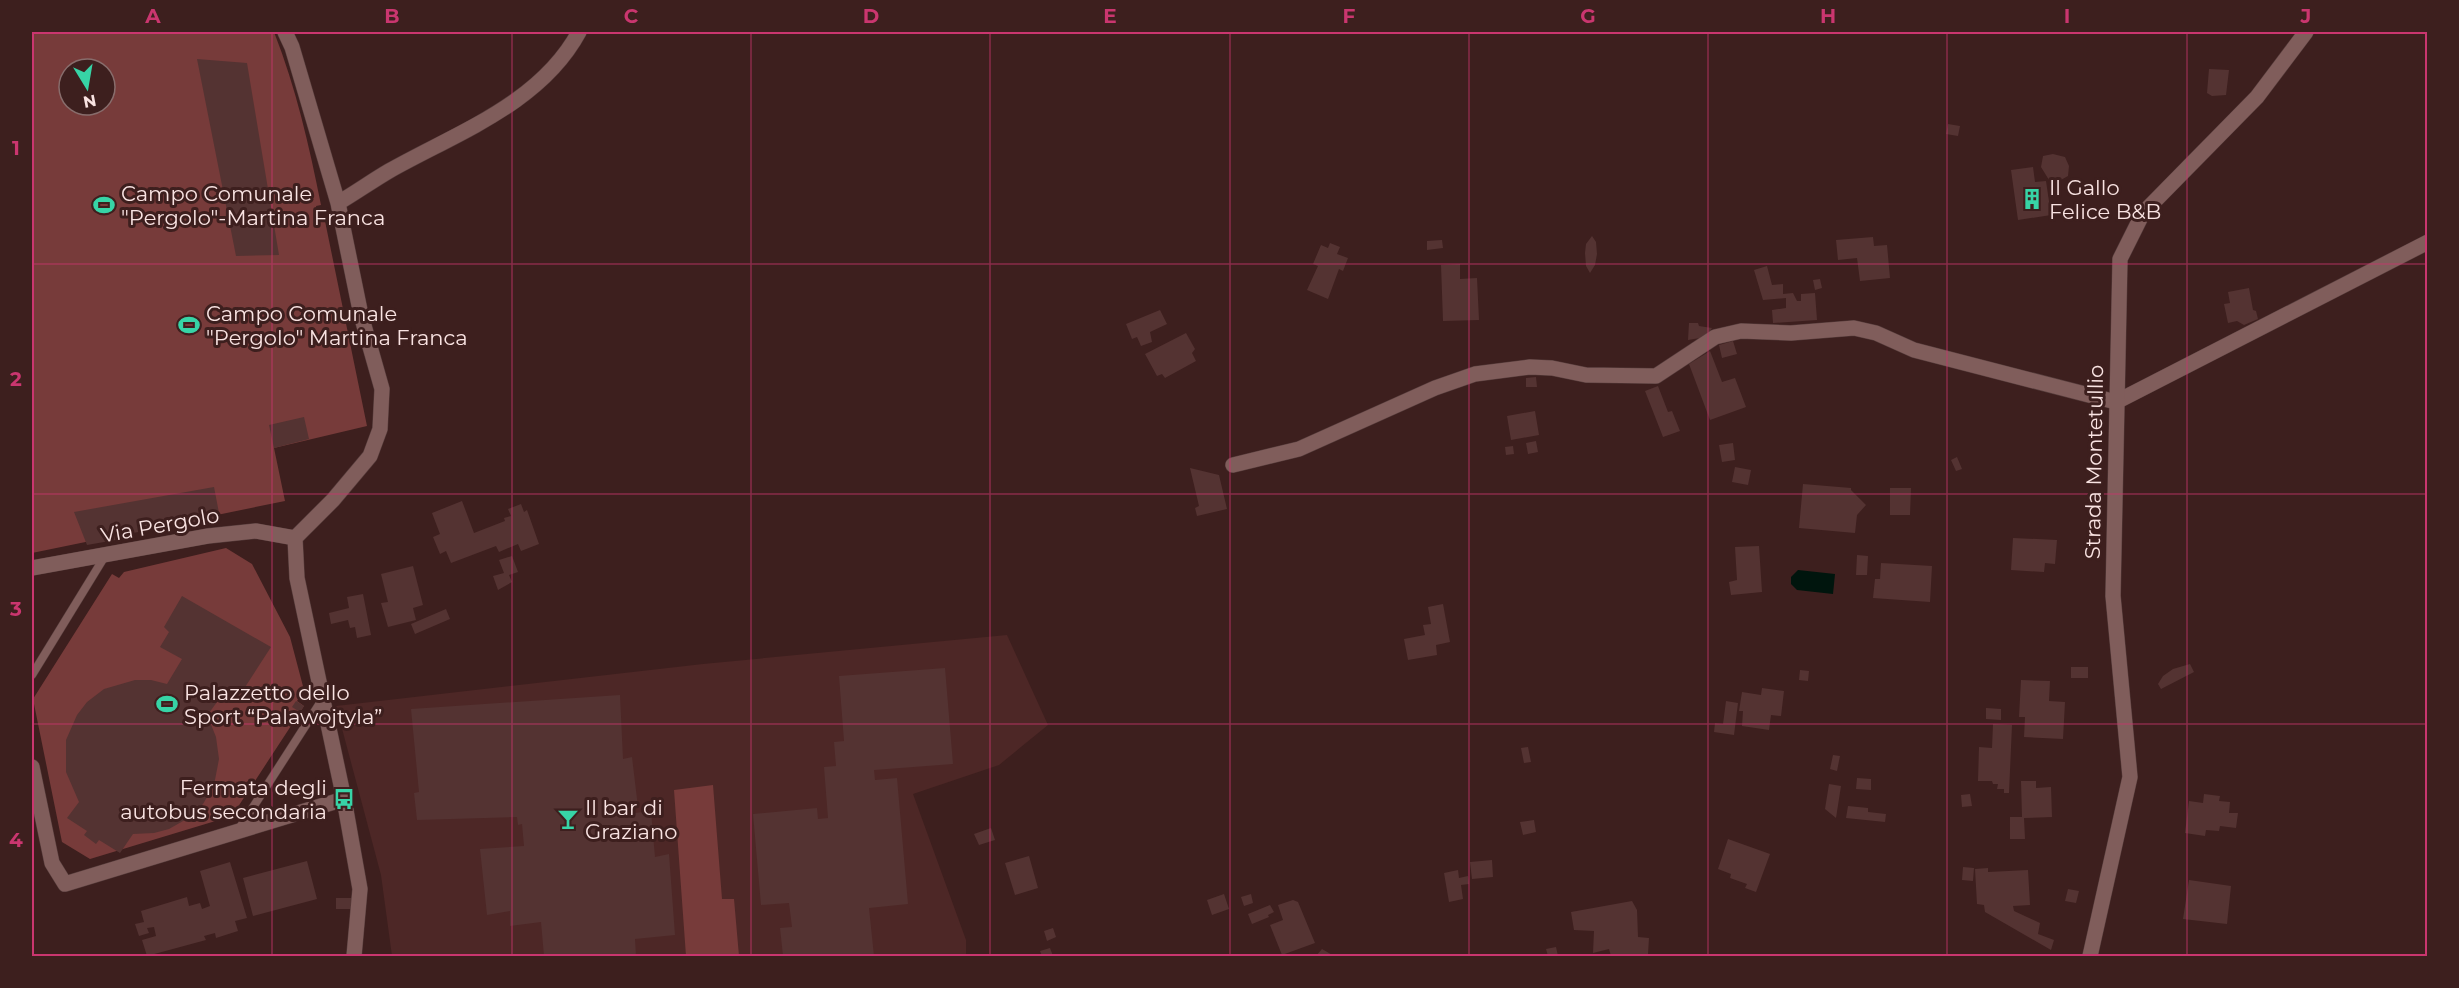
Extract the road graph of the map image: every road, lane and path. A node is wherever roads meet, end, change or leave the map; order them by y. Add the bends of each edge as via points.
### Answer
1 (285, 32) edge
2 (579, 32) edge
3 (2306, 32) edge
4 (338, 203) junction
5 (2427, 242) edge
6 (2116, 402) junction
7 (1233, 465) dead end
8 (295, 538) junction
9 (105, 556) junction
10 (32, 568) edge
11 (32, 675) edge
12 (323, 699) junction
13 (32, 767) edge
14 (344, 799) junction
15 (238, 830) junction
16 (354, 957) edge
17 (2090, 957) edge

1 - 4 street
2 - 4 street via 571,47 540,81 512,103
3 - 6 street, Strada Montetullio via 2257,97 2143,213 2120,259
4 - 8 street via 361,315 382,389 380,429 370,456
5 - 6 street
6 - 7 street via 1914,350 1854,328 1791,333 1741,331 1714,337 1656,376 1586,375 1552,368 1475,374 1299,449
6 - 17 street, Strada Montetullio via 2113,596 2130,777
8 - 9 street, Via Pergolo via 256,531
8 - 12 street via 297,578
9 - 10 street, Via Pergolo
9 - 11 lane
12 - 14 street
12 - 15 lane
13 - 15 street via 52,862 65,884
14 - 15 street
14 - 16 street via 360,889

